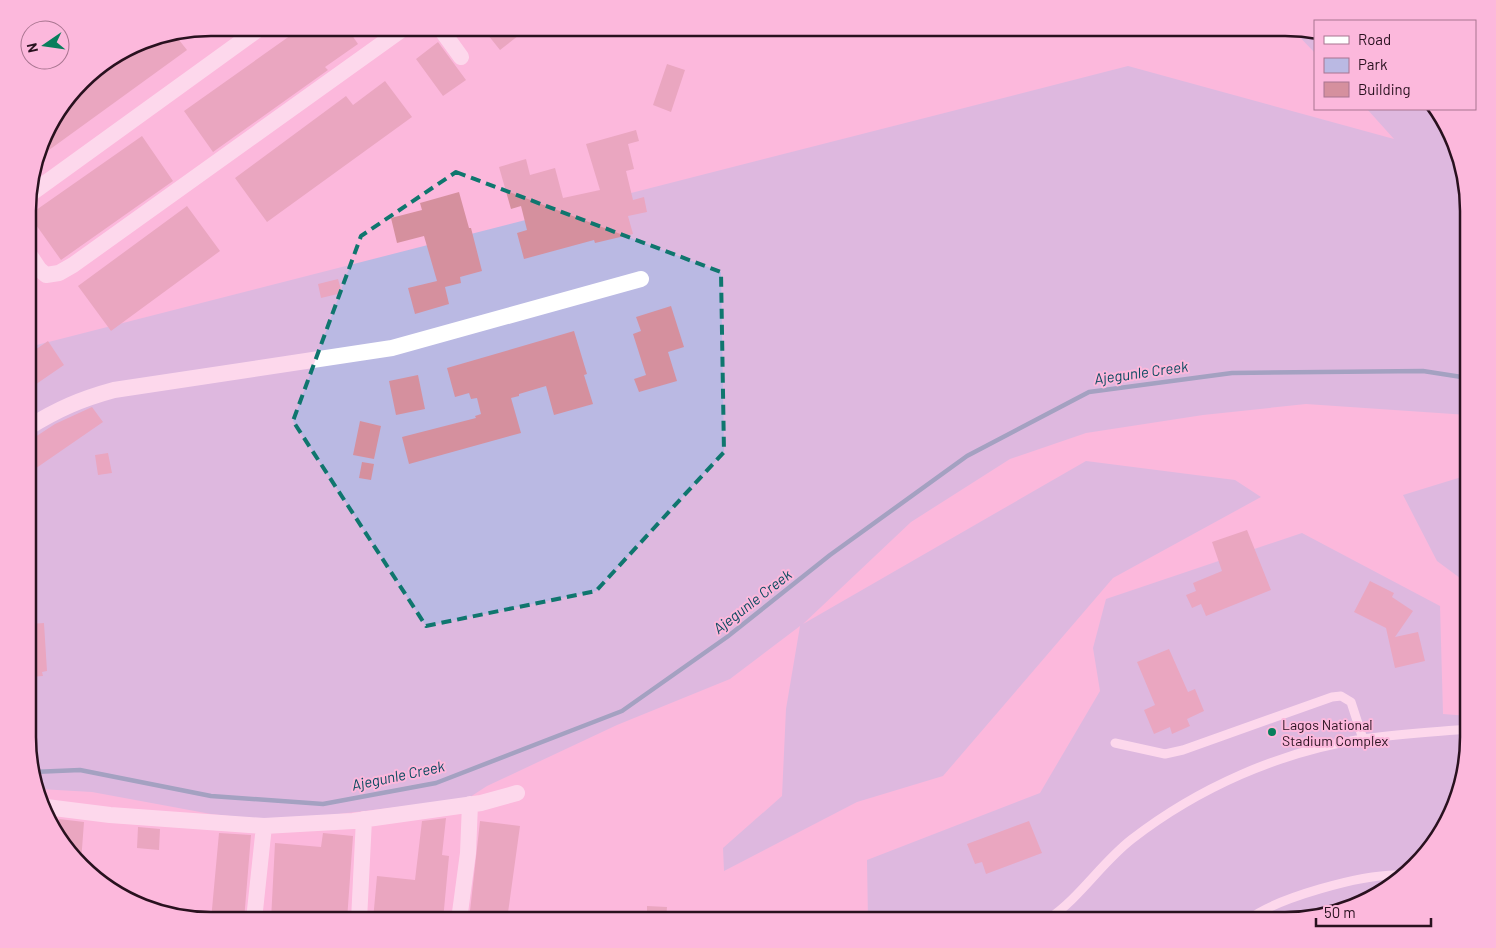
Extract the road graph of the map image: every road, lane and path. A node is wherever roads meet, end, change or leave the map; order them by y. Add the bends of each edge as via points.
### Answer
1 (248, 37) edge
2 (392, 37) edge
3 (446, 37) edge
4 (461, 57) dead end
5 (38, 189) edge
6 (36, 264) edge
7 (641, 279) dead end
8 (36, 422) edge
9 (1459, 730) edge
10 (1363, 739) junction
11 (1115, 743) dead end
12 (518, 793) dead end
13 (470, 804) junction
14 (52, 808) edge
15 (364, 819) junction
16 (264, 826) junction
17 (1390, 877) edge
18 (1060, 911) edge
19 (1262, 911) edge
20 (255, 912) edge
21 (359, 912) edge
22 (460, 912) edge

1 - 5 street
2 - 6 street via 73,265 46,275
3 - 4 street
7 - 8 street via 392,348 114,390 80,399
9 - 10 lane
10 - 11 lane via 1351,702 1341,696 1165,754
10 - 18 lane via 1321,747 1267,765 1179,805 1120,848
12 - 13 street
13 - 15 street
13 - 22 street
14 - 16 street
15 - 16 street
15 - 21 street
16 - 20 street
17 - 19 lane via 1317,889

